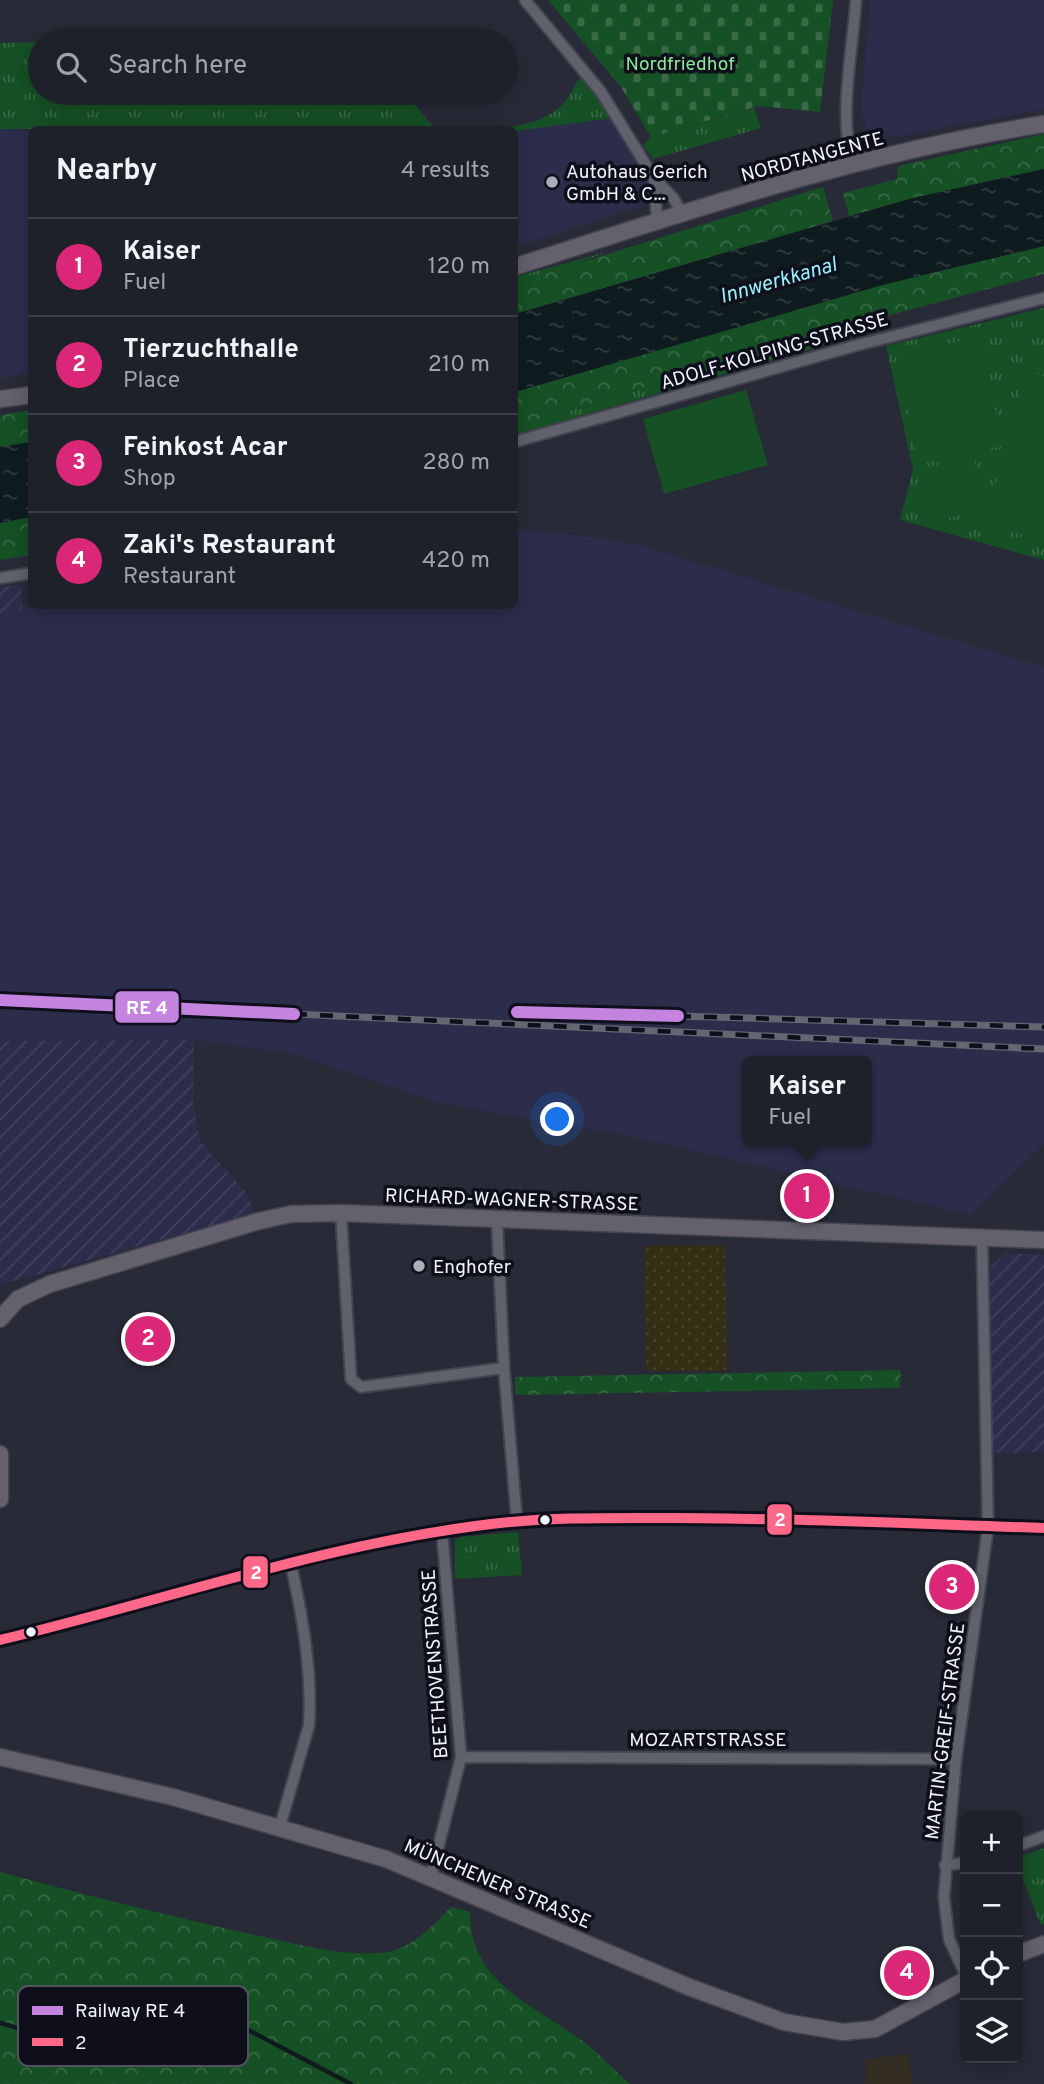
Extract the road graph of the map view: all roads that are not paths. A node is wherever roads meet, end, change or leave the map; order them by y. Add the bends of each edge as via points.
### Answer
1 (525, 0) edge
2 (856, 0) edge
3 (1044, 124) edge
4 (852, 166) junction
5 (654, 178) junction
6 (682, 214) junction
7 (657, 221) junction
8 (518, 266) edge
9 (1044, 298) edge
10 (28, 396) edge
11 (0, 399) edge
12 (518, 441) edge
13 (28, 574) edge
14 (0, 578) edge
15 (341, 1213) junction
16 (497, 1221) junction
17 (982, 1237) junction
18 (1044, 1240) edge
19 (0, 1319) edge
20 (504, 1368) junction
21 (0, 1454) edge
22 (1, 1477) edge
23 (0, 1499) edge
24 (517, 1522) junction
25 (988, 1527) junction
26 (1044, 1528) edge
27 (442, 1531) junction
28 (291, 1565) junction
29 (0, 1640) edge
30 (0, 1757) edge
31 (461, 1757) junction
32 (956, 1759) junction
33 (280, 1826) junction
34 (1044, 1836) edge
35 (1023, 1844) edge
36 (960, 1864) edge
37 (945, 1865) junction
38 (432, 1876) junction
39 (1044, 1944) edge
40 (1023, 1952) edge
41 (960, 1964) edge
42 (960, 1983) edge

1 - 5 street via 608,102
2 - 4 street via 847,99
3 - 4 street, NORDTANGENTE
4 - 6 street, NORDTANGENTE
5 - 6 street
5 - 7 street
6 - 7 street, NORDTANGENTE
7 - 8 street, NORDTANGENTE
9 - 12 street, ADOLF-KOLPING-STRASSE
10 - 11 street
13 - 14 street
15 - 16 street, RICHARD-WAGNER-STRASSE
15 - 19 street, RICHARD-WAGNER-STRASSE via 274,1217 50,1284 18,1299
15 - 20 street via 351,1379 355,1384 361,1387
16 - 17 street, RICHARD-WAGNER-STRASSE
16 - 20 street
17 - 18 street, RICHARD-WAGNER-STRASSE
17 - 25 street, MARTIN-GREIF-STRASSE
20 - 24 street
21 - 22 street
22 - 23 street
24 - 25 street via 722,1518
24 - 27 street
25 - 26 street
25 - 32 street, MARTIN-GREIF-STRASSE
27 - 28 street
27 - 31 street, BEETHOVENSTRASSE
28 - 29 street
28 - 33 street via 304,1630 310,1709
30 - 33 street, MÜNCHENER STRASSE
31 - 32 street, MOZARTSTRASSE
31 - 38 street, BEETHOVENSTRASSE
32 - 37 street, MARTIN-GREIF-STRASSE
33 - 38 street, MÜNCHENER STRASSE
34 - 35 street
36 - 37 street
37 - 41 street, MARTIN-GREIF-STRASSE via 946,1926
38 - 42 street, MÜNCHENER STRASSE via 741,2008 784,2022 826,2030 884,2026
39 - 40 street

